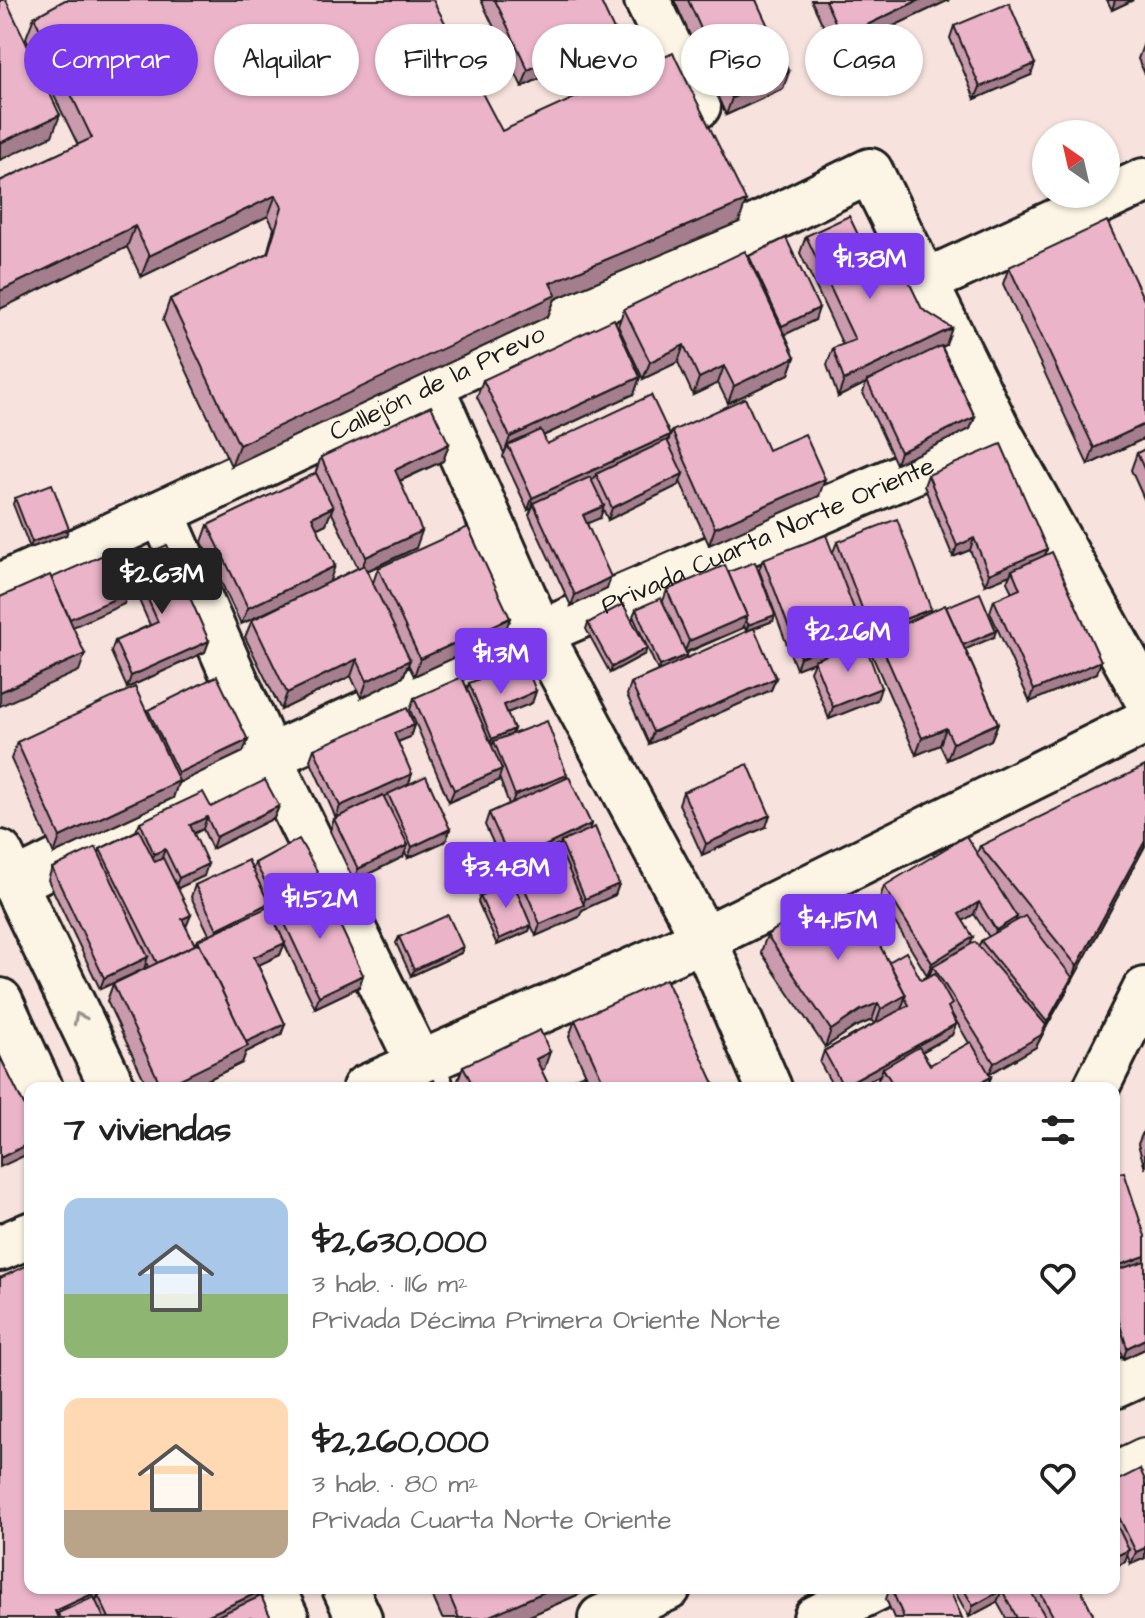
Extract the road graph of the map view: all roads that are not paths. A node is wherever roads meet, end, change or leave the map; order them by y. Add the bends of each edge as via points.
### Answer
1 (647, 0) edge
2 (716, 142) edge
3 (1144, 181) edge
4 (736, 184) edge
5 (757, 227) junction
6 (925, 282) junction
7 (431, 386) junction
8 (1000, 434) junction
9 (162, 513) junction
10 (0, 586) edge
11 (540, 633) junction
12 (1145, 695) edge
13 (1145, 722) edge
14 (269, 757) junction
15 (7, 868) edge
16 (704, 939) junction
17 (1145, 990) edge
18 (0, 1001) edge
19 (425, 1076) edge
20 (37, 1082) edge
21 (110, 1082) edge
22 (395, 1082) edge
23 (766, 1082) edge
24 (1099, 1082) edge
25 (24, 1238) edge
26 (0, 1248) edge
27 (1145, 1372) edge
28 (1120, 1383) edge
29 (1145, 1461) edge
30 (1120, 1473) edge
31 (275, 1594) edge
32 (348, 1594) edge
33 (649, 1594) edge
34 (817, 1594) edge
35 (865, 1594) edge
36 (286, 1618) edge
37 (359, 1618) edge
38 (601, 1618) edge
39 (799, 1618) edge
40 (816, 1618) edge

1 - 2 street
3 - 6 street
4 - 5 street
5 - 6 street, Callejón de la Prevo via 870,171
5 - 7 street, Callejón de la Prevo
6 - 8 street
7 - 9 street, Callejón de la Prevo
7 - 11 street
8 - 11 street, Privada Cuarta Norte Oriente
8 - 12 street
9 - 10 street, Callejón de la Prevo
9 - 14 street
11 - 14 street, Privada Cuarta Norte Oriente
11 - 16 street
13 - 16 street
14 - 15 street, Privada Cuarta Norte Oriente
14 - 19 street
21 -> 15 street
16 - 19 street
16 - 23 street
17 - 24 street
18 - 20 street
19 - 22 street
25 - 26 street
27 - 28 street
29 - 30 street
31 - 36 street
32 - 37 street
33 - 38 street
34 - 39 street
35 - 40 street

